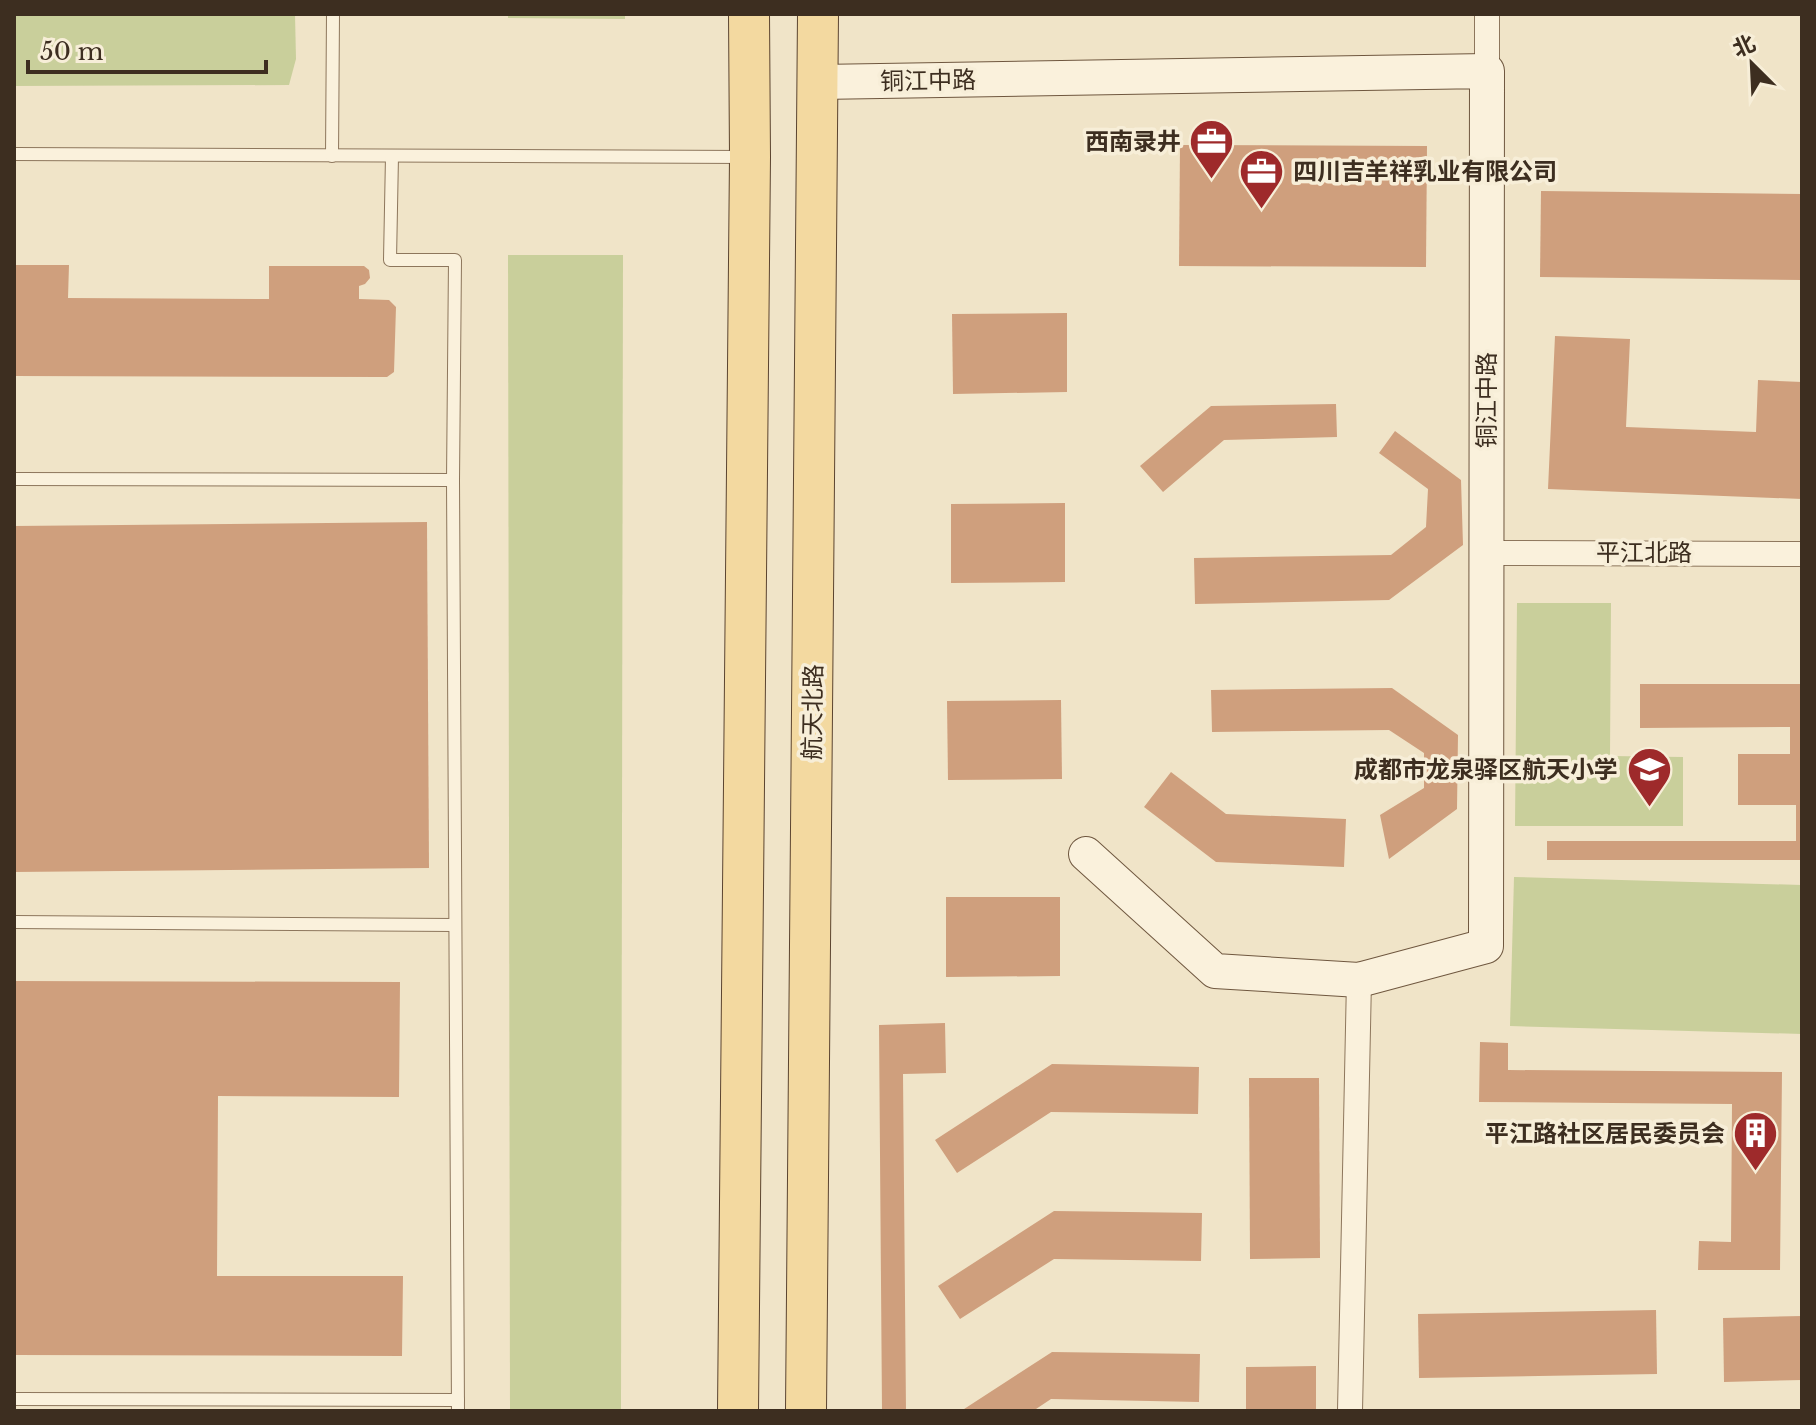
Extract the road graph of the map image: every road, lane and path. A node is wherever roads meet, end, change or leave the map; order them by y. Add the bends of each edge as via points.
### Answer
1 (333, 14) edge
2 (749, 14) edge
3 (818, 14) edge
4 (1487, 14) edge
5 (1487, 71) junction
6 (819, 82) junction
7 (14, 154) edge
8 (332, 156) junction
9 (392, 156) junction
10 (750, 157) junction
11 (14, 479) edge
12 (453, 480) junction
13 (1487, 553) junction
14 (1802, 554) edge
15 (1086, 854) dead end
16 (14, 922) edge
17 (455, 925) junction
18 (1359, 980) junction
19 (14, 1399) edge
20 (458, 1406) edge
21 (738, 1411) edge
22 (806, 1411) edge
23 (1350, 1411) edge

1 - 8 lane
2 - 10 main road
3 - 6 main road, 航天北路
4 - 5 street
5 - 6 street, 铜江中路
5 - 13 street, 铜江中路
6 - 22 main road, 航天北路
7 - 8 lane
8 - 9 lane
9 - 10 lane
9 - 12 lane via 390,260 455,260
10 - 21 main road
11 - 12 lane
12 - 17 lane
13 - 14 street, 平江北路
13 - 18 street, 铜江中路 via 1486,946
15 - 18 street, 铜江中路 via 1215,971
16 - 17 lane
17 - 20 lane
18 - 23 street
19 - 20 lane

